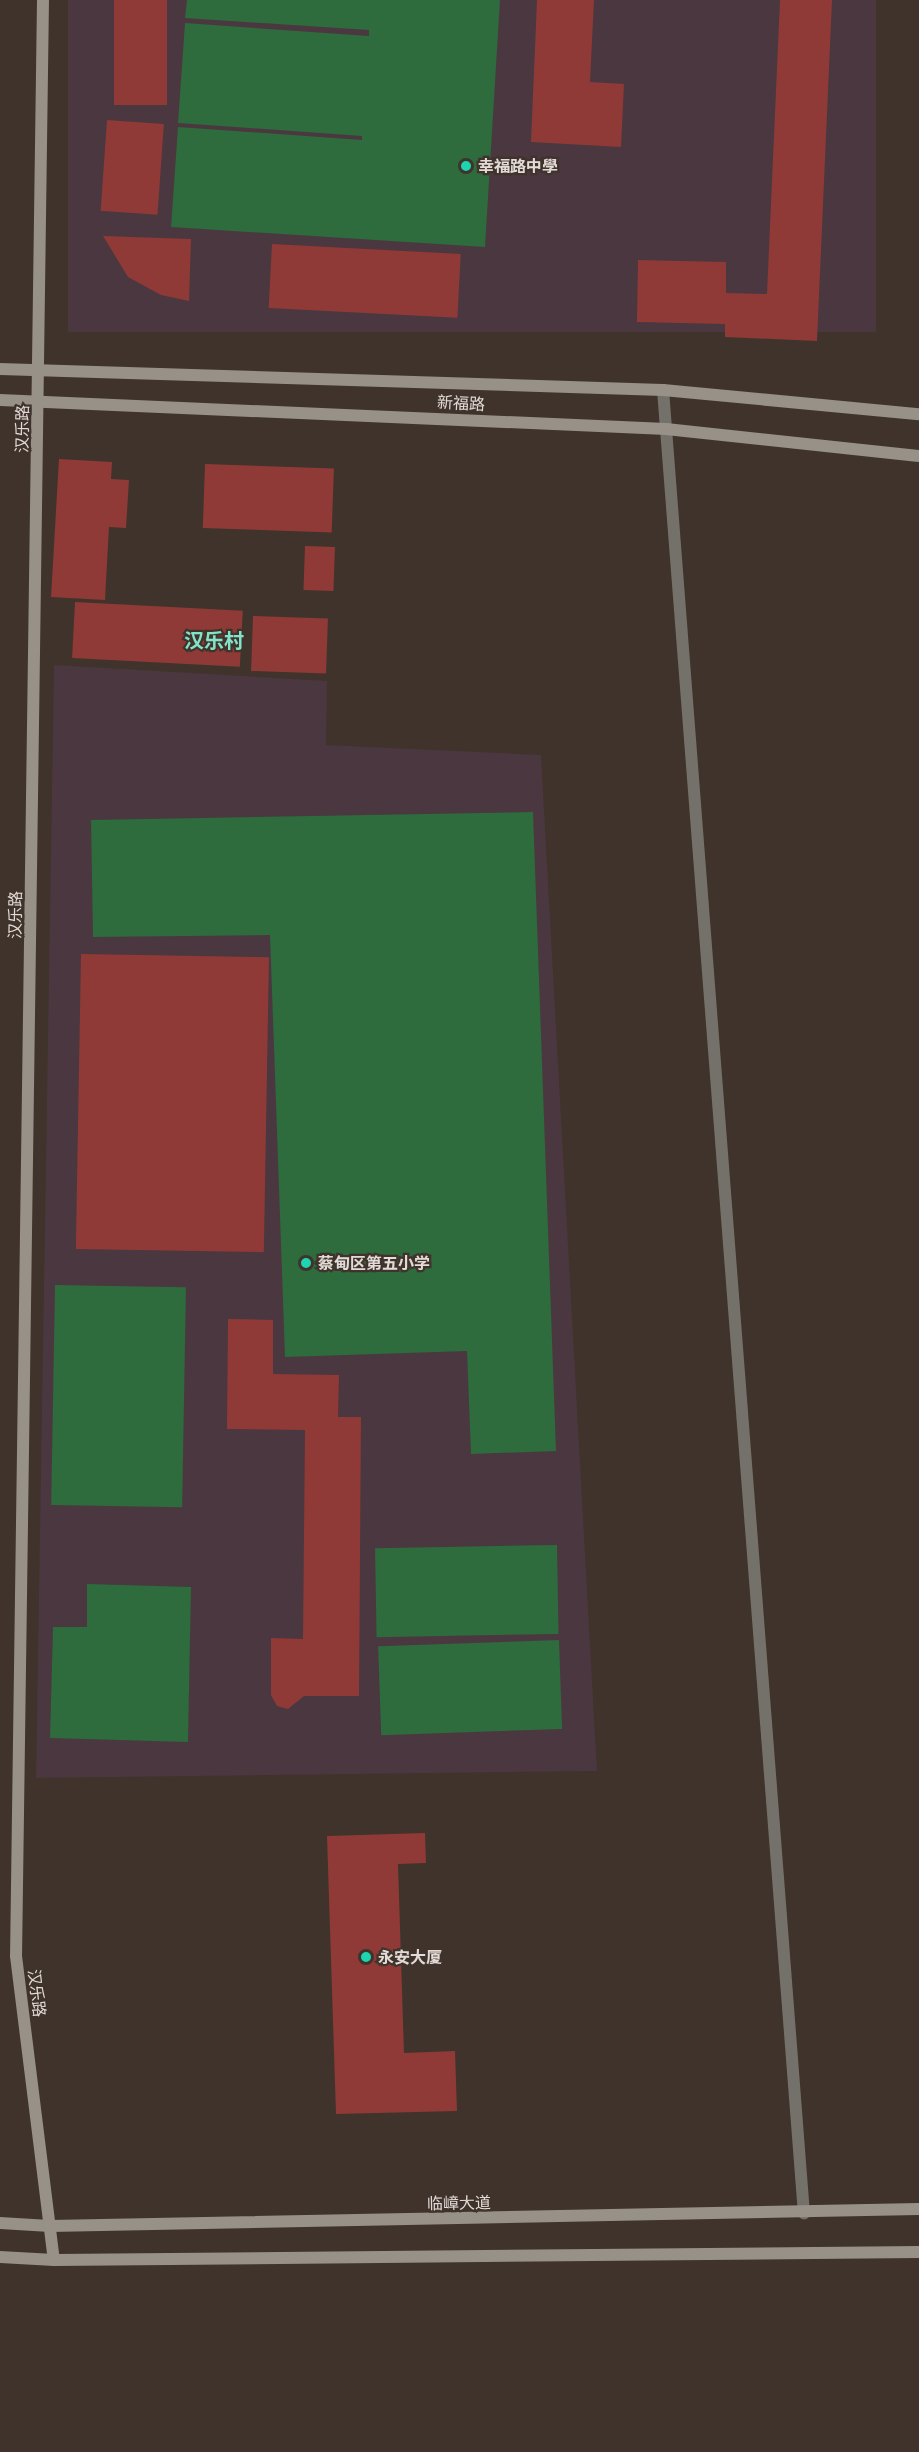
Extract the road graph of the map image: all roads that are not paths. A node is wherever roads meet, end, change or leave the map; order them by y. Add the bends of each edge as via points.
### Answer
1 (43, 0) edge
2 (0, 369) edge
3 (40, 370) junction
4 (663, 390) junction
5 (0, 400) edge
6 (39, 400) junction
7 (919, 414) edge
8 (666, 429) junction
9 (919, 456) edge
10 (919, 2209) edge
11 (804, 2214) junction
12 (0, 2223) edge
13 (50, 2226) junction
14 (919, 2252) edge
15 (0, 2257) edge
16 (54, 2260) junction

1 - 3 street, 汉乐路
2 - 3 street, 新福路
3 - 4 street, 新福路
3 - 6 street, 汉乐路
4 - 7 street, 新福路
4 - 8 street
5 - 6 street, 新福路
6 - 8 street, 新福路
6 - 13 street, 汉乐路 via 16,1956
8 - 9 street, 新福路
8 - 11 street
10 - 11 street, 临嶂大道
11 - 13 street, 临嶂大道
12 - 13 street, 临嶂大道
13 - 16 street, 汉乐路
14 - 16 street
15 - 16 street

